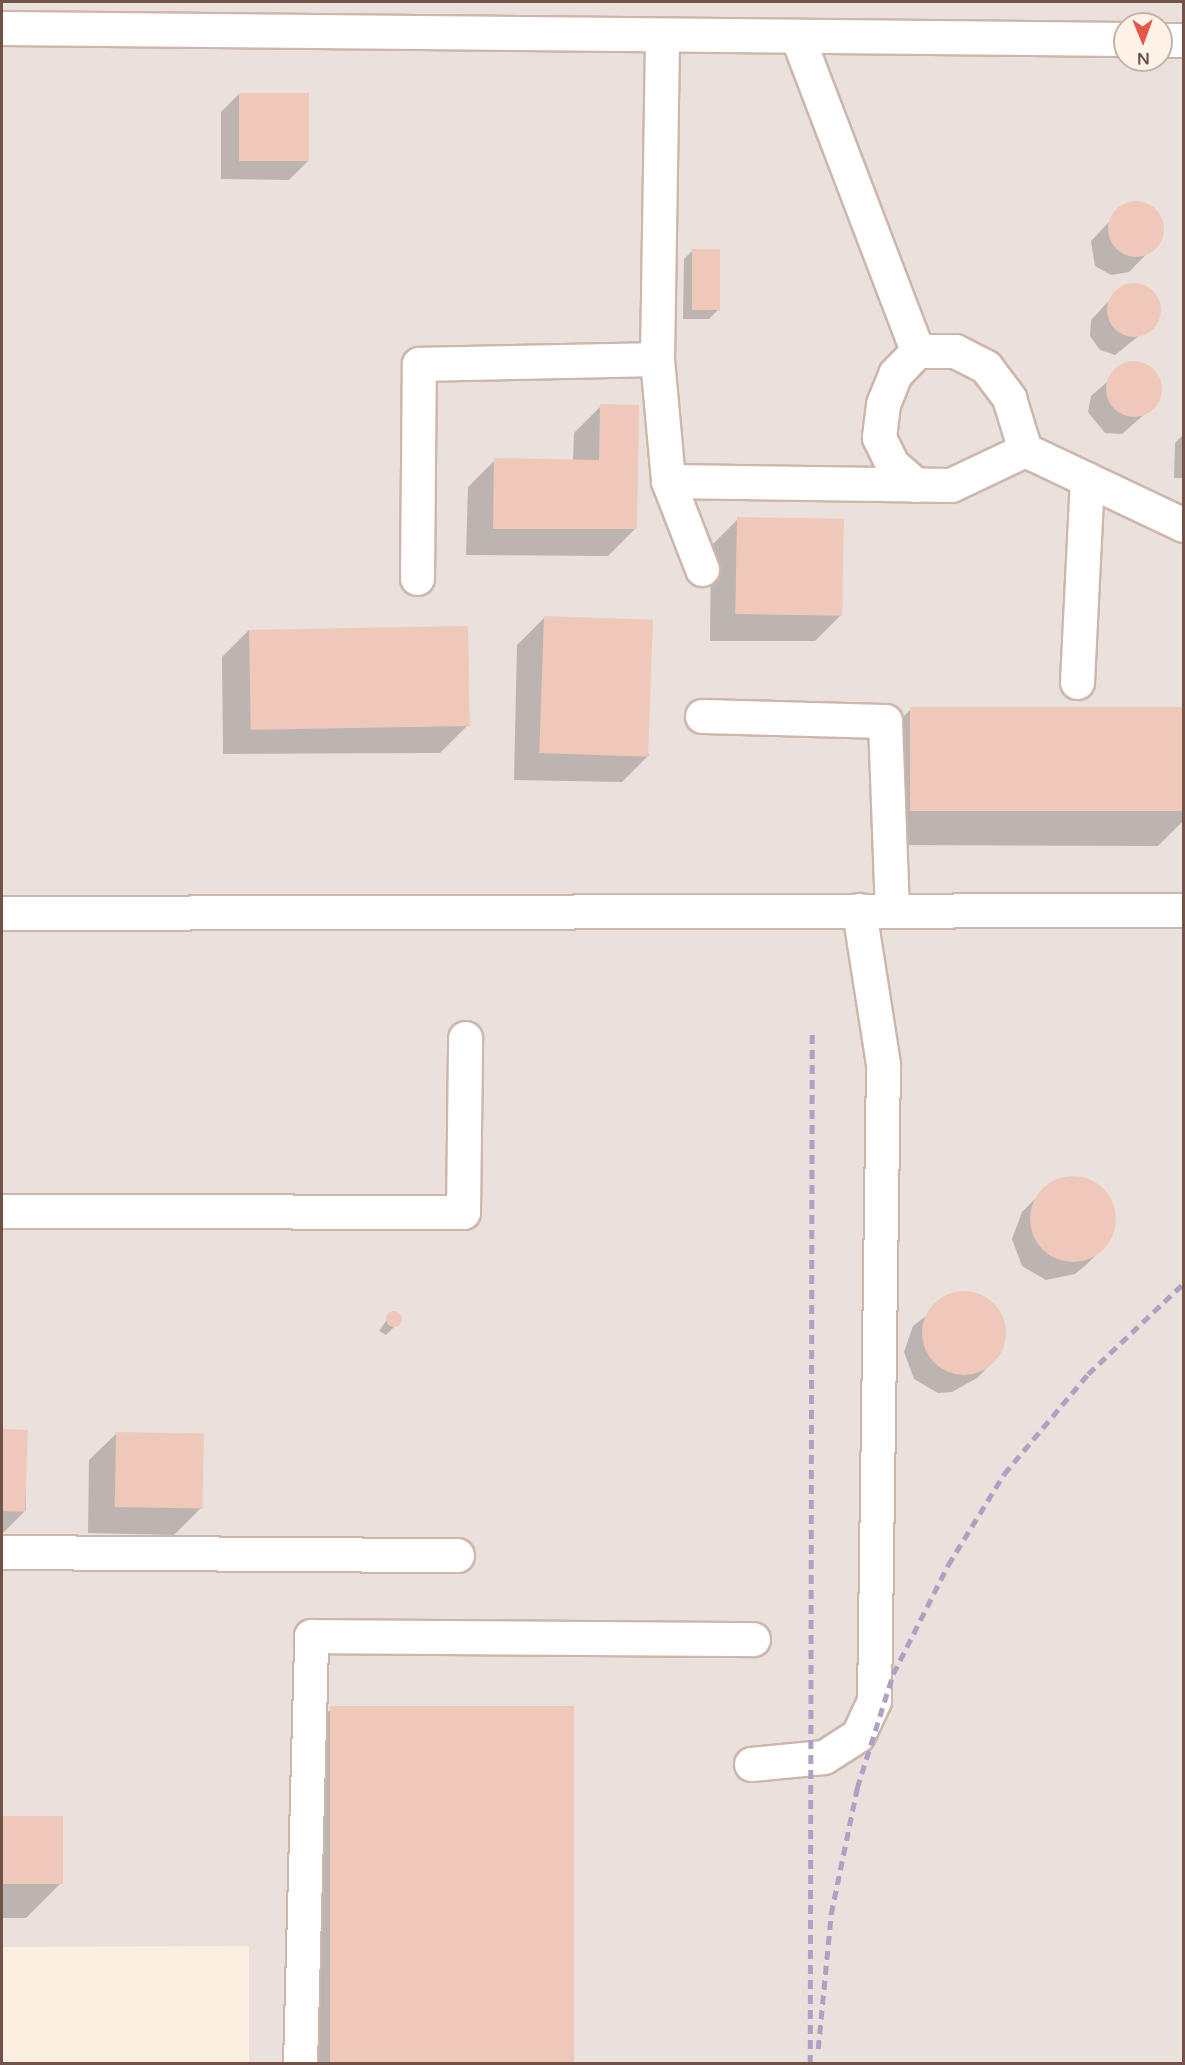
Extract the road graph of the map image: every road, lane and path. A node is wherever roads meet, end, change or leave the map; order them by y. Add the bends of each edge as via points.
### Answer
1 (2, 28) edge
2 (662, 35) junction
3 (797, 36) junction
4 (1113, 39) edge
5 (917, 351) junction
6 (657, 360) junction
7 (1025, 450) junction
8 (1087, 479) junction
9 (668, 481) junction
10 (916, 485) junction
11 (1184, 525) edge
12 (702, 569) dead end
13 (417, 578) dead end
14 (1077, 682) dead end
15 (702, 716) dead end
16 (1179, 902) edge
17 (859, 910) junction
18 (892, 910) junction
19 (2, 913) edge
20 (465, 1038) dead end
21 (2, 1211) edge
22 (2, 1552) edge
23 (457, 1555) dead end
24 (753, 1639) dead end
25 (752, 1764) dead end
26 (300, 2064) edge

1 - 2 lane
2 - 3 lane
2 - 6 lane
3 - 4 lane
3 - 5 lane
5 - 7 lane via 956,351 986,368 1009,398
5 - 10 lane via 896,374 883,404 879,437 892,464
6 - 9 lane
6 - 13 lane via 419,364
7 - 8 lane
7 - 10 lane via 951,485
8 - 11 lane
8 - 14 lane
9 - 10 lane
9 - 12 lane
15 - 18 lane via 885,721
16 - 18 lane
17 - 18 lane
17 - 19 lane
17 - 25 lane via 883,1064 874,1700 858,1735 824,1757
20 - 21 lane via 463,1212
22 - 23 lane
24 - 26 lane via 311,1636

